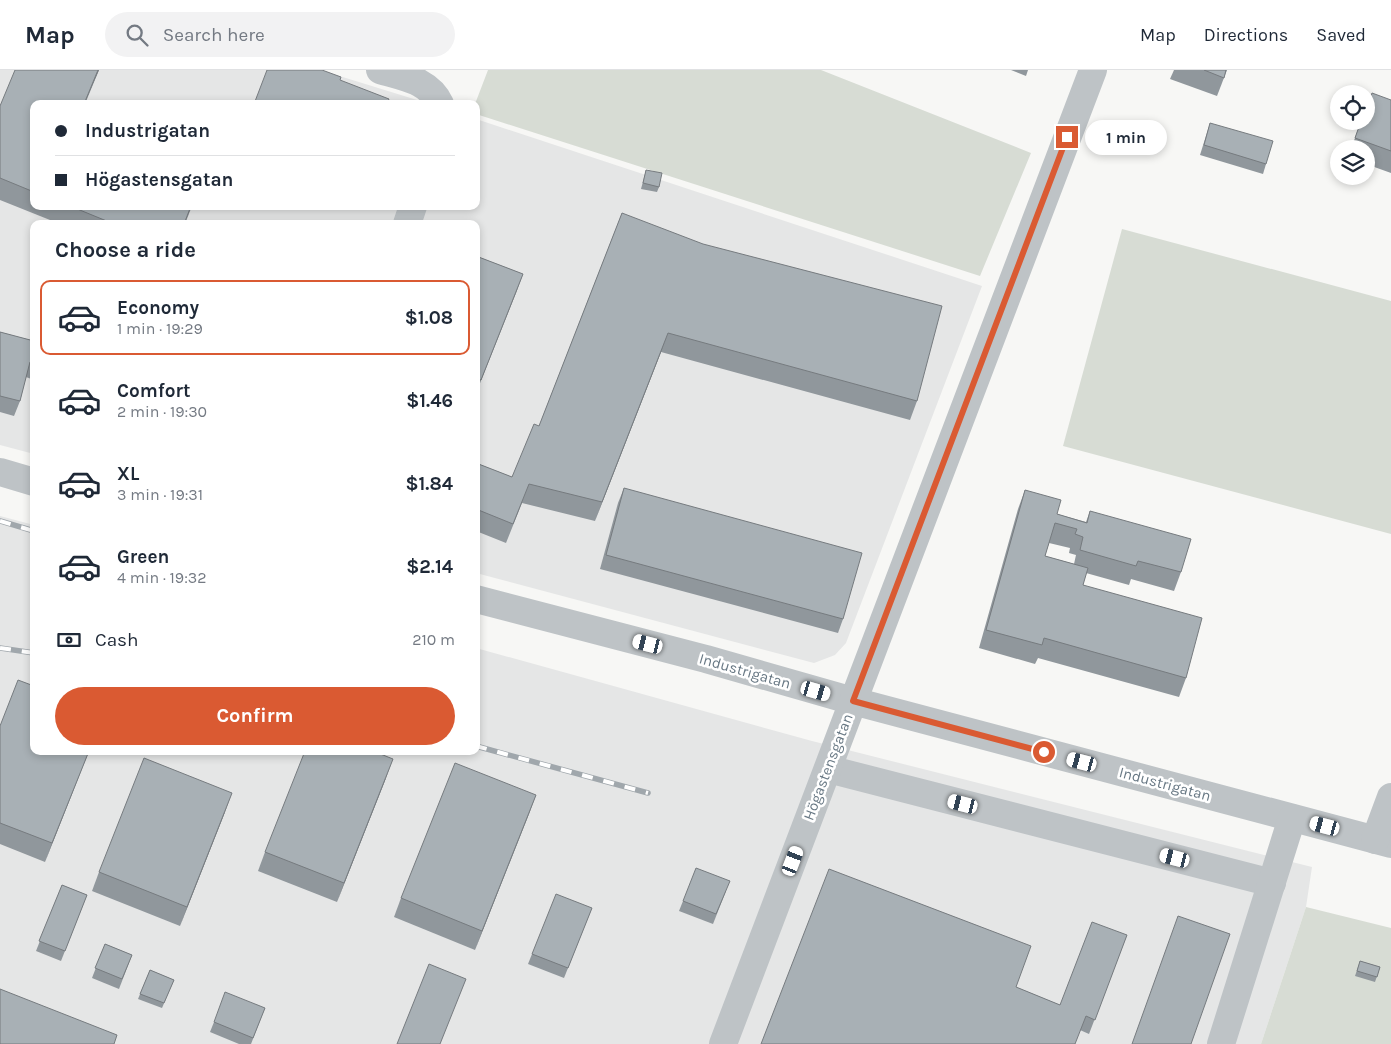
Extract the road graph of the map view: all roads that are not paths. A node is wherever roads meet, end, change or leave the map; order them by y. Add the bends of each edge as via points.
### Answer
1 (380, 70) edge
2 (1093, 70) edge
3 (438, 100) edge
4 (0, 472) edge
5 (30, 481) edge
6 (480, 600) edge
7 (853, 701) junction
8 (828, 769) junction
9 (1391, 797) edge
10 (1292, 818) junction
11 (1383, 842) edge
12 (1272, 883) junction
13 (723, 1044) edge
14 (1221, 1044) edge

1 - 3 street via 422,83 433,91
2 - 7 street, Högastensgatan
4 - 5 street
6 - 7 street, Industrigatan
7 - 8 street, Högastensgatan
7 - 10 street, Industrigatan
8 - 12 street
8 - 13 street, Högastensgatan
9 - 11 street
10 - 11 street, Industrigatan
10 - 12 street
12 - 14 street

